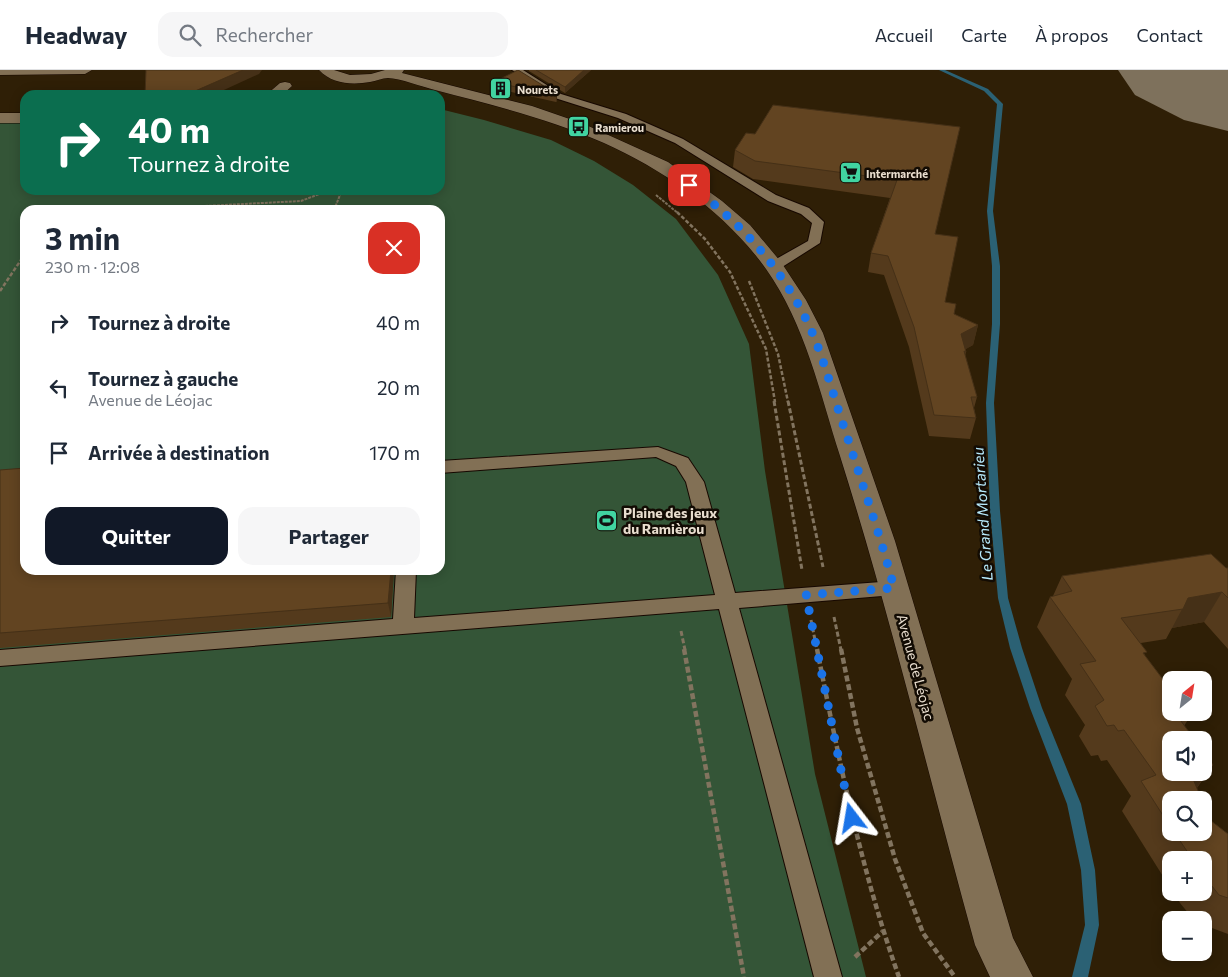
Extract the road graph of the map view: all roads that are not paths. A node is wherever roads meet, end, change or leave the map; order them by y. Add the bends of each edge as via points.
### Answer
1 (85, 70) edge
2 (326, 70) edge
3 (518, 70) edge
4 (0, 71) edge
5 (394, 72) edge
6 (285, 86) dead end
7 (280, 90) edge
8 (0, 118) edge
9 (20, 118) edge
10 (760, 269) junction
11 (445, 467) edge
12 (406, 575) edge
13 (894, 588) junction
14 (727, 601) junction
15 (403, 627) junction
16 (0, 658) edge
17 (828, 977) edge
18 (1012, 977) edge

1 - 4 main road
2 - 5 main road via 330,75 348,79
3 - 10 lane via 558,96 622,116 679,141 772,198 805,211 818,222 814,243
5 - 10 main road, Avenue de Léojac via 536,112 614,142 662,166 716,205 743,230
6 - 7 main road
8 - 9 main road
10 - 13 main road, Avenue de Léojac via 796,300 812,333
11 - 14 lane via 658,452 682,462 695,482
12 - 15 lane
13 - 14 lane
13 - 18 main road, Avenue de Léojac via 995,945
14 - 15 lane
14 - 17 lane
15 - 16 lane

